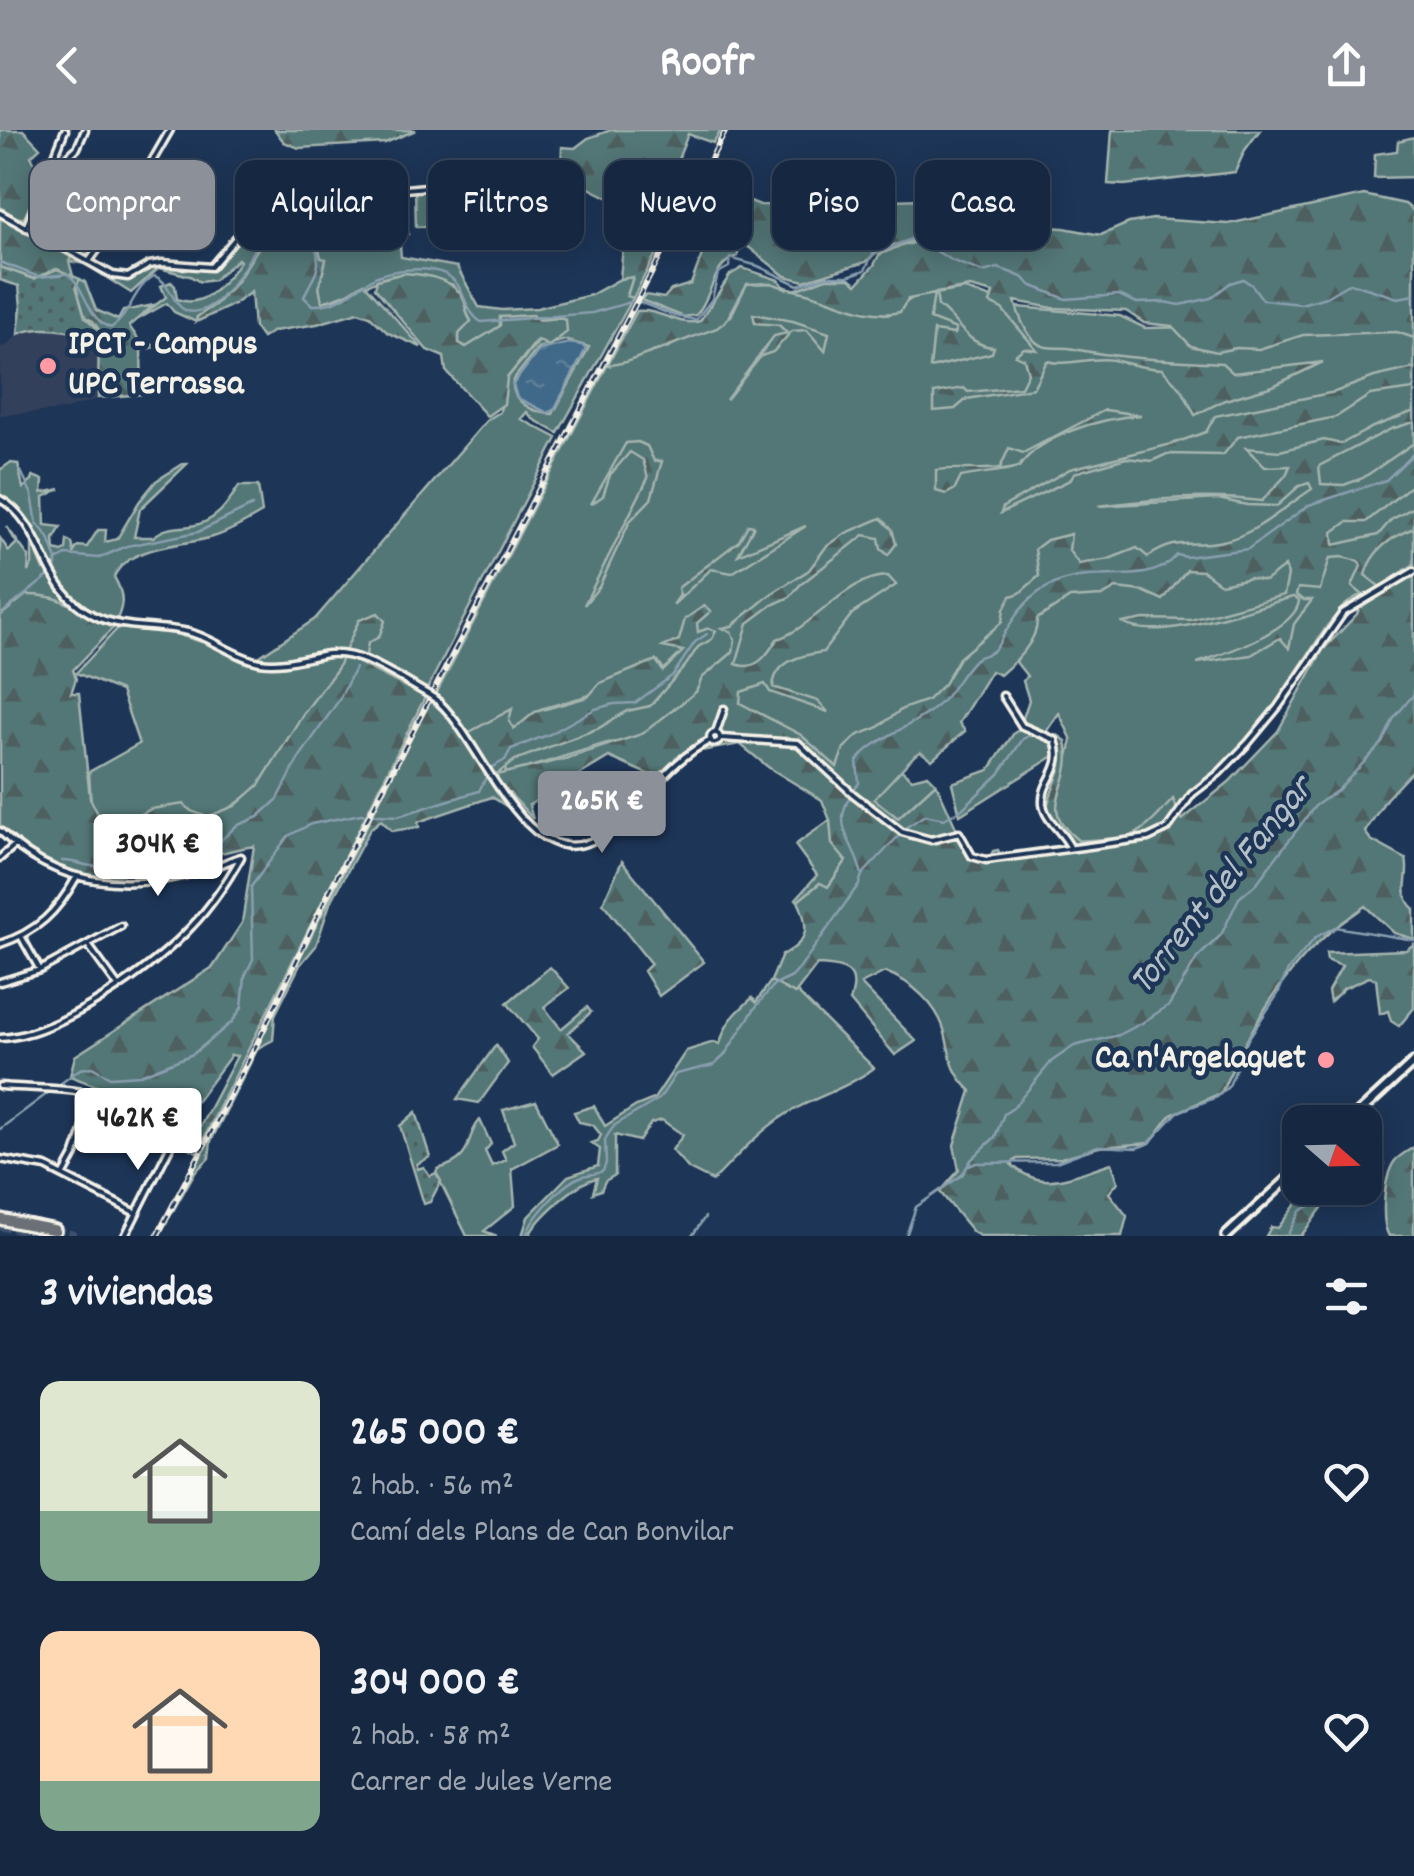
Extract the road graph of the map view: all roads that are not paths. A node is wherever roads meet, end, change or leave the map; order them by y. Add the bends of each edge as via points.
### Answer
1 (65, 130) edge
2 (85, 130) edge
3 (170, 130) edge
4 (54, 158) junction
5 (58, 160) edge
6 (63, 160) edge
7 (66, 160) edge
8 (428, 186) edge
9 (0, 212) edge
10 (30, 219) edge
11 (26, 228) junction
12 (90, 260) junction
13 (0, 499) edge
14 (1414, 571) edge
15 (1003, 696) dead end
16 (724, 708) dead end
17 (716, 732) junction
18 (720, 738) junction
19 (711, 740) junction
20 (0, 830) edge
21 (16, 844) junction
22 (1070, 846) junction
23 (0, 858) edge
24 (76, 878) junction
25 (122, 926) dead end
26 (21, 936) junction
27 (0, 944) edge
28 (88, 945) junction
29 (40, 970) junction
30 (0, 982) edge
31 (118, 986) junction
32 (0, 1038) edge
33 (1414, 1062) edge
34 (0, 1086) edge
35 (96, 1093) junction
36 (1368, 1105) edge
37 (0, 1159) edge
38 (64, 1174) junction
39 (1282, 1185) edge
40 (136, 1212) junction
41 (0, 1219) edge
42 (55, 1230) dead end
43 (124, 1236) edge
44 (1226, 1236) edge

1 - 4 street
2 - 7 street
3 - 12 street
4 - 5 street
4 - 6 street
8 - 12 street via 298,198 248,227 204,268 162,263 124,278
9 - 11 street
10 - 11 street
11 - 12 street
13 - 19 street, bridge via 25,520 52,578 73,603 104,620 192,633 264,662 347,655 434,698 494,780 552,843 591,843 690,751
14 - 22 street via 1343,612 1278,708 1192,794 1164,832
15 - 22 street via 1022,726 1056,740 1059,760 1043,807
16 - 17 street
17 - 18 street
17 - 19 street
18 - 19 street
18 - 22 street via 798,742 902,832 928,840 959,833 972,856 1008,859
20 - 21 street
21 - 23 street
21 - 24 street
24 - 26 street via 47,920
24 - 31 street via 152,882 241,857 189,930
25 - 28 street
26 - 27 street
26 - 29 street
28 - 29 street
28 - 31 street
29 - 30 street
31 - 32 street via 61,1023
33 - 36 street
34 - 35 street
35 - 38 street
35 - 40 street via 146,1113 164,1131 170,1149
37 - 38 street
38 - 40 street
39 - 44 street
40 - 43 street
41 - 42 highway

